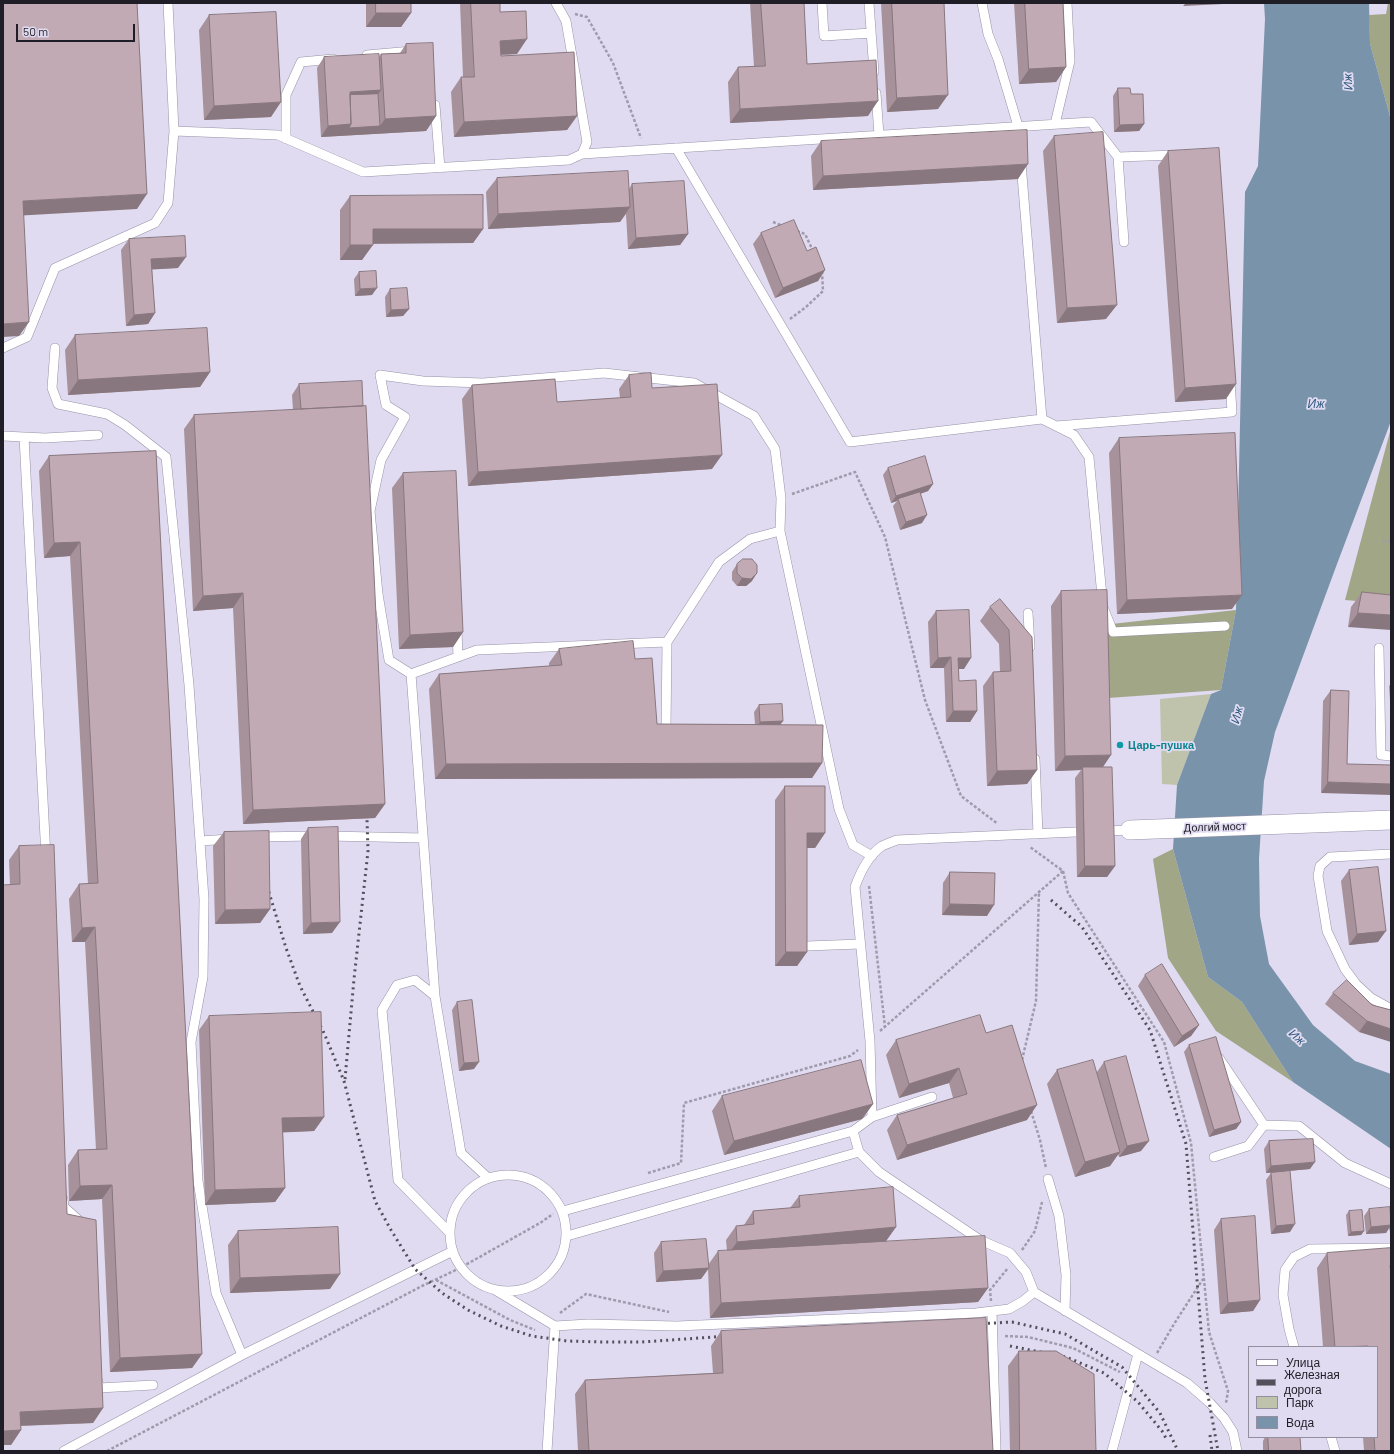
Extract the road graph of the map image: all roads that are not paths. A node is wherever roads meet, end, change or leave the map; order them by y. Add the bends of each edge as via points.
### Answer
1 (168, 3) edge
2 (822, 3) edge
3 (869, 3) edge
4 (982, 3) edge
5 (1067, 3) edge
6 (557, 6) edge
7 (871, 33) junction
8 (423, 50) edge
9 (354, 57) edge
10 (339, 58) edge
11 (434, 96) edge
12 (1055, 124) junction
13 (1018, 126) junction
14 (174, 131) junction
15 (879, 135) junction
16 (286, 139) junction
17 (676, 148) junction
18 (582, 154) junction
19 (1185, 155) edge
20 (1118, 157) junction
21 (440, 168) junction
22 (1124, 242) dead end
23 (3, 348) edge
24 (55, 348) dead end
25 (1229, 373) edge
26 (1042, 419) junction
27 (1056, 426) junction
28 (98, 435) dead end
29 (3, 436) edge
30 (24, 437) junction
31 (780, 531) junction
32 (1028, 613) dead end
33 (456, 617) edge
34 (1225, 626) dead end
35 (667, 642) junction
36 (1379, 648) dead end
37 (1030, 652) edge
38 (458, 657) junction
39 (411, 674) junction
40 (666, 729) edge
41 (1034, 747) edge
42 (1391, 756) edge
43 (1391, 820) edge
44 (1130, 830) joint
45 (1106, 831) edge
46 (1076, 832) dead end
47 (1038, 834) junction
48 (423, 838) junction
49 (200, 841) junction
50 (1391, 854) edge
51 (872, 856) junction
52 (46, 865) edge
53 (860, 944) junction
54 (807, 946) edge
55 (435, 996) junction
56 (1391, 1009) edge
57 (1217, 1055) edge
58 (932, 1097) dead end
59 (872, 1117) junction
60 (1264, 1124) junction
61 (853, 1131) junction
62 (859, 1152) junction
63 (1214, 1157) dead end
64 (486, 1177) junction
65 (1048, 1179) road end
66 (1391, 1184) edge
67 (63, 1191) edge
68 (562, 1209) junction
69 (90, 1229) edge
70 (450, 1233) junction
71 (567, 1236) junction
72 (1391, 1248) edge
73 (453, 1251) junction
74 (495, 1290) junction
75 (1034, 1292) junction
76 (992, 1311) junction
77 (1065, 1311) junction
78 (555, 1326) junction
79 (1294, 1346) edge
80 (1138, 1354) junction
81 (242, 1355) junction
82 (98, 1372) edge
83 (153, 1385) dead end
84 (1332, 1438) edge
85 (64, 1451) edge
86 (547, 1451) edge
87 (996, 1451) edge
88 (1112, 1451) edge
89 (1237, 1451) edge
90 (1335, 1451) edge

1 - 14 lane
2 - 7 lane via 824,36
3 - 7 lane
4 - 13 lane via 988,34
5 - 12 lane via 1070,61
6 - 18 lane via 566,21 587,142
7 - 15 lane
8 - 9 lane
10 - 16 lane via 301,62 286,95
11 - 21 lane
12 - 13 lane
12 - 20 lane via 1091,122
13 - 15 lane
13 - 26 lane
14 - 16 lane via 278,135
14 - 23 lane via 168,203 155,223 54,268 27,337
15 - 17 lane
16 - 21 lane via 363,172
17 - 18 lane
17 - 26 lane via 850,442
18 - 21 lane via 570,160
19 - 20 lane
20 - 22 lane
24 - 49 lane via 52,388 58,404 107,414 166,457 189,685
25 - 27 lane via 1232,412
26 - 27 lane
27 - 34 lane via 1074,435 1088,457 1102,607 1113,632
28 - 30 lane
29 - 30 lane
30 - 52 lane
31 - 35 lane via 750,538 719,562
31 - 39 lane via 781,498 775,449 754,416 694,383 604,374 483,384 423,381 380,375 386,405 405,417 381,460 370,511 378,594 389,660
31 - 51 lane via 838,809 853,845
32 - 37 lane
33 - 38 lane
35 - 38 lane via 477,650
35 - 40 lane
36 - 42 lane via 1381,755
38 - 39 lane
39 - 48 lane
41 - 47 lane
43 - 44 street, Долгий мост
44 - 45 lane
46 - 47 lane
47 - 51 lane via 897,840 882,846
48 - 49 lane via 290,835
48 - 55 lane
49 - 81 lane via 204,899 203,977 191,1042 198,1181 216,1293
50 - 56 lane via 1330,857 1320,866 1318,876 1327,932 1345,969 1371,998
51 - 53 lane via 860,874 856,887
53 - 54 lane
53 - 59 lane via 870,1040
55 - 64 lane via 461,1153
55 - 70 lane via 415,980 397,985 382,1010 398,1180
57 - 60 lane
58 - 59 lane
59 - 61 lane
60 - 63 lane via 1248,1146
60 - 66 lane via 1299,1126 1345,1163
61 - 62 lane
61 - 68 lane
62 - 71 lane
62 - 75 lane via 879,1172 980,1240 1010,1253 1026,1272
64 - 68 lane via 517,1174 545,1186
64 - 70 lane via 457,1202
65 - 77 lane via 1059,1216 1066,1275
67 - 69 lane via 64,1207
68 - 71 lane
70 - 73 lane
71 - 74 lane via 560,1260 544,1279 520,1290
72 - 79 lane via 1310,1249 1294,1257 1285,1270 1283,1295 1288,1329
73 - 74 lane via 460,1268 476,1282
73 - 81 lane
74 - 78 lane
75 - 76 lane via 1009,1309
75 - 77 lane
76 - 78 lane via 677,1326
76 - 87 lane
77 - 80 lane
78 - 86 lane
80 - 88 lane
80 - 89 lane via 1187,1383 1210,1403 1233,1432
81 - 85 lane
82 - 83 lane via 99,1388
84 - 90 lane

